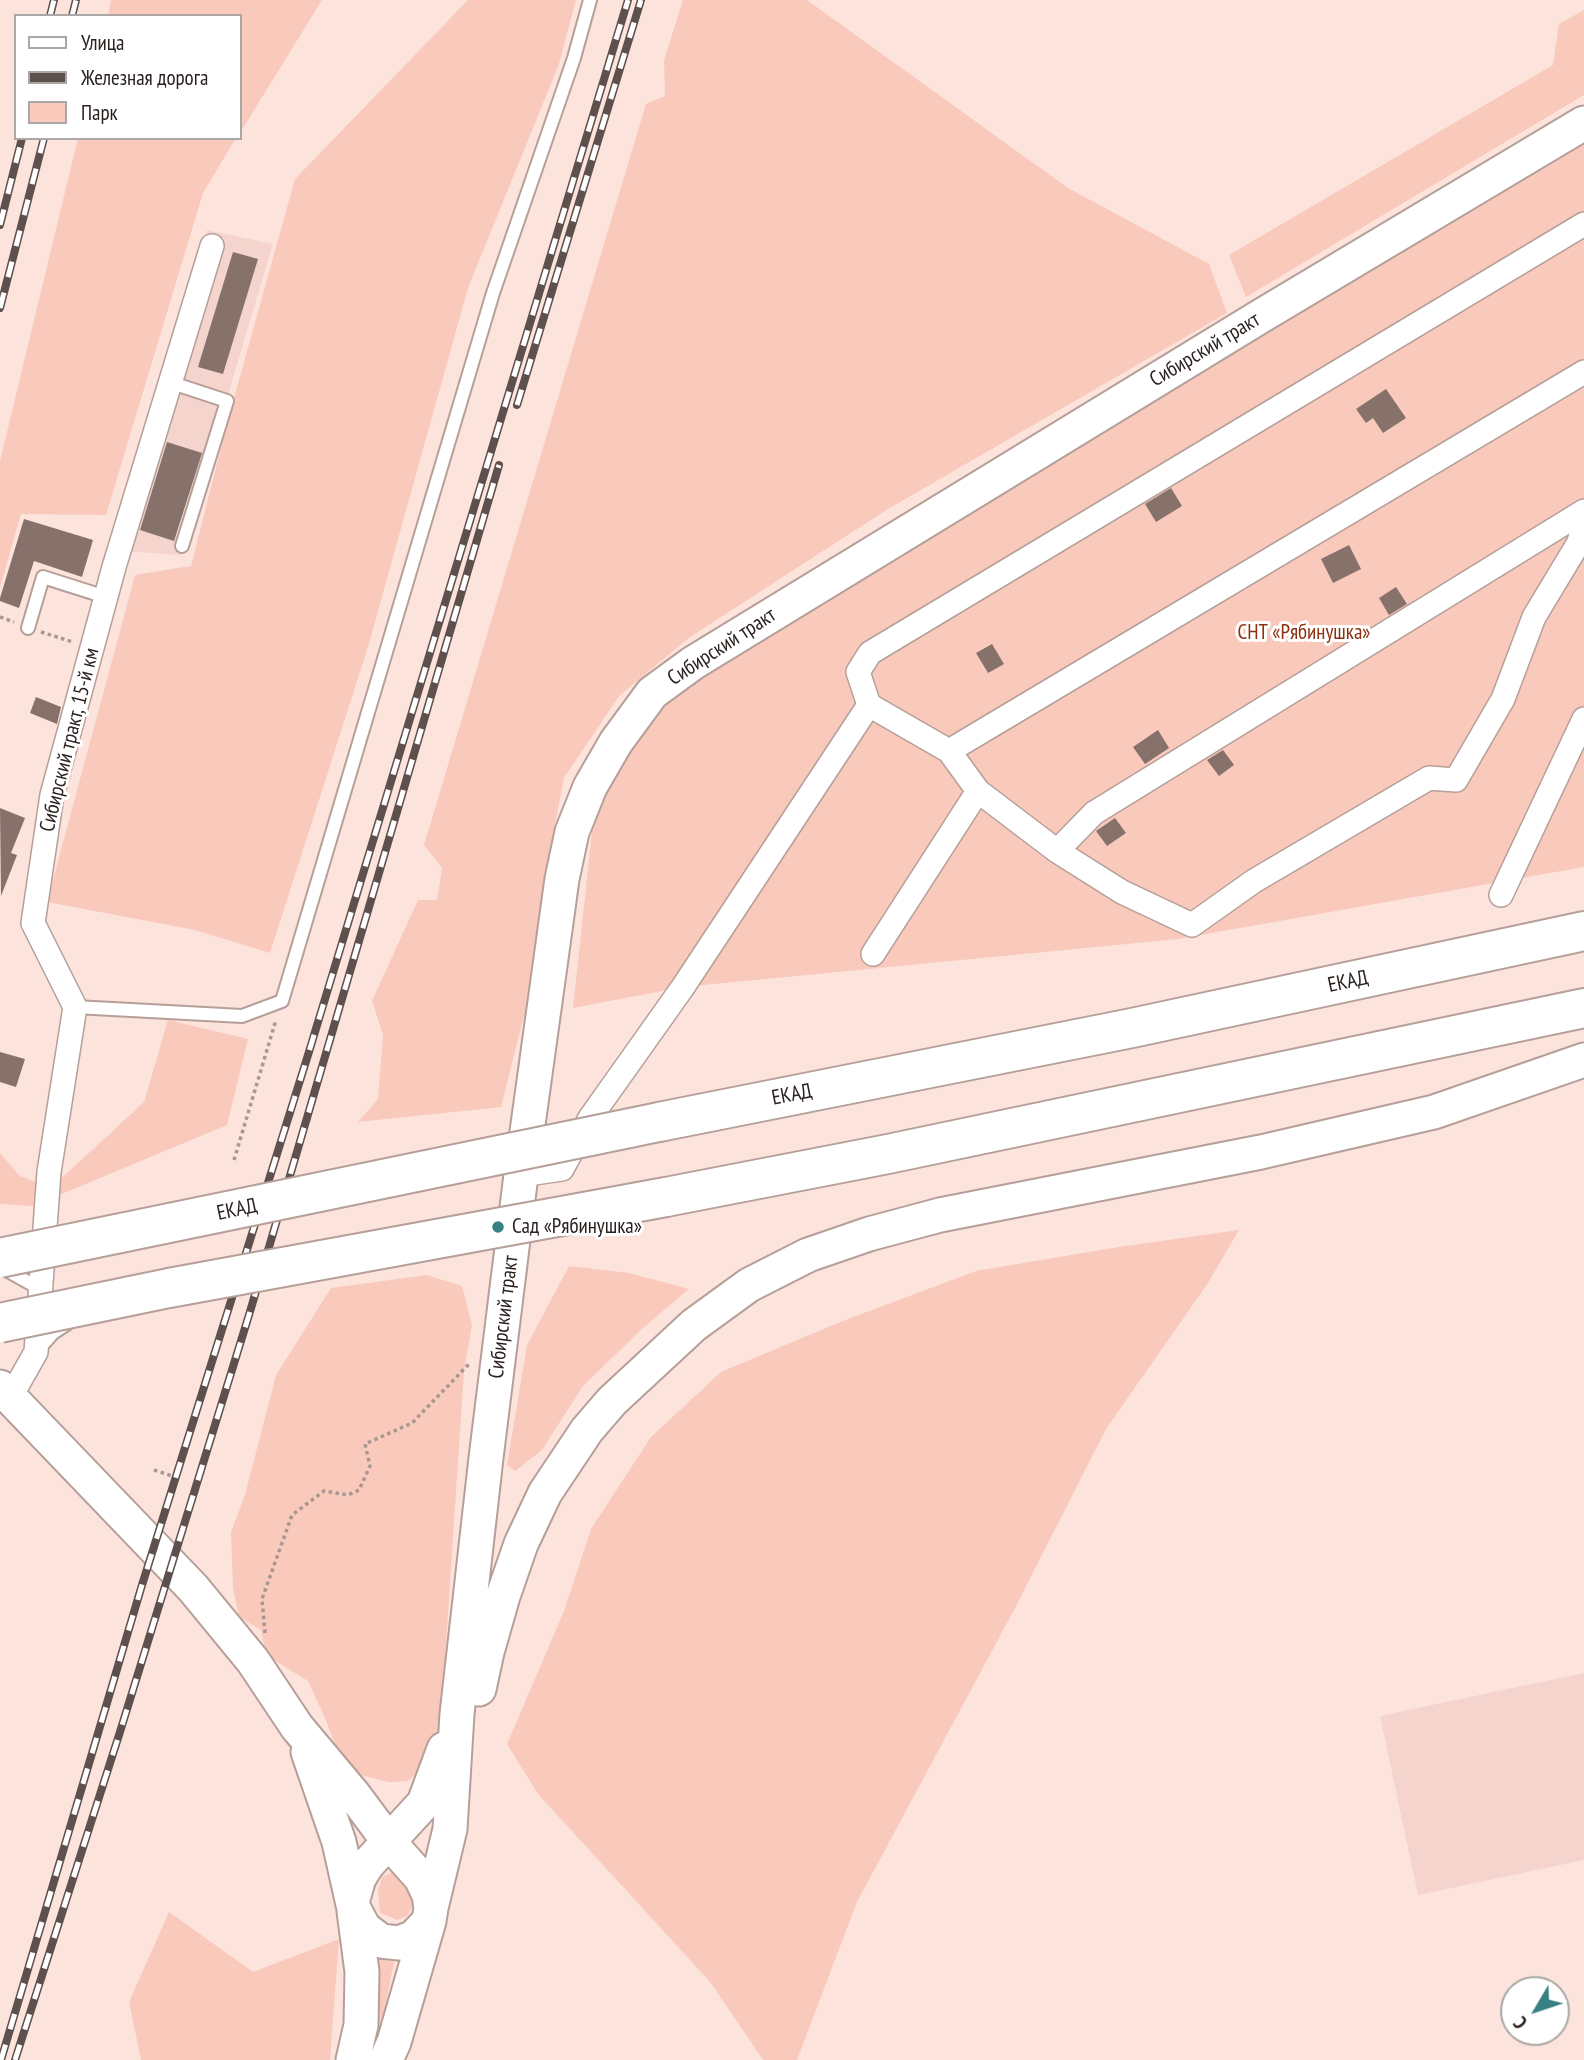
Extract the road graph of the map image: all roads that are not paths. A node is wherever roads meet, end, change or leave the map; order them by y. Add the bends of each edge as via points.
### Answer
1 (590, 0) edge
2 (1584, 123) edge
3 (1584, 224) edge
4 (212, 246) dead end
5 (1584, 372) edge
6 (169, 382) junction
7 (1584, 511) edge
8 (1584, 527) edge
9 (182, 546) dead end
10 (106, 597) junction
11 (28, 628) road end
12 (869, 705) junction
13 (1584, 719) edge
14 (949, 751) junction
15 (978, 791) junction
16 (1058, 851) junction
17 (1501, 895) dead end
18 (1584, 931) edge
19 (873, 954) dead end
20 (75, 1007) junction
21 (1584, 1008) edge
22 (1584, 1060) edge
23 (521, 1175) junction
24 (0, 1258) edge
25 (0, 1266) edge
26 (42, 1290) junction
27 (113, 1296) dead end
28 (0, 1323) edge
29 (36, 1352) junction
30 (5, 1393) edge
31 (457, 1714) junction
32 (297, 1727) junction
33 (435, 1775) junction
34 (354, 1795) junction
35 (450, 1829) junction
36 (389, 1857) junction
37 (353, 1904) junction
38 (430, 1915) junction
39 (353, 2060) edge
40 (386, 2060) edge

1 - 20 lane via 493,293 282,1001 242,1016
2 - 23 main road, Сибирский тракт via 705,655 652,693 601,764 572,832
3 - 12 street via 870,653 858,672
4 - 6 street, Сибирский тракт, 15-й км
5 - 14 street
6 - 9 lane via 227,401
6 - 10 street, Сибирский тракт, 15-й км
7 - 16 street via 1094,813
8 - 16 street via 1534,617 1503,699 1456,780 1429,778 1254,881 1192,925 1122,892
10 - 11 lane via 43,577
10 - 20 street, Сибирский тракт, 15-й км via 52,795 33,923
12 - 14 street
12 - 23 street via 683,988 590,1118 562,1169
13 - 17 street
14 - 15 street
15 - 16 street
15 - 19 street
18 - 24 highway, ЕКАД, bridge via 1118,1031
20 - 26 street via 48,1172
21 - 28 highway, bridge via 888,1154
22 - 35 main road via 1434,1112 1261,1152 928,1218 808,1255 749,1285 694,1325 612,1401 545,1493 522,1544 487,1651
23 - 31 main road, Сибирский тракт
25 - 26 lane
26 - 29 street
27 - 29 lane via 53,1333
29 - 30 street
30 - 32 main road via 193,1588 253,1661
31 - 33 main road, Сибирский тракт
31 - 35 main road, Сибирский тракт
32 - 34 main road
32 - 37 main road via 339,1842
33 - 34 main road via 415,1798 398,1808 379,1808
33 - 36 main road, Сибирский тракт via 424,1803
34 - 36 main road
35 - 38 main road, Сибирский тракт
36 - 37 main road, Сибирский тракт via 359,1878
36 - 38 main road via 425,1886
37 - 38 main road via 368,1932 391,1944 410,1940
37 - 39 main road, Сибирский тракт via 362,1972 361,2025
38 - 40 main road, Сибирский тракт

